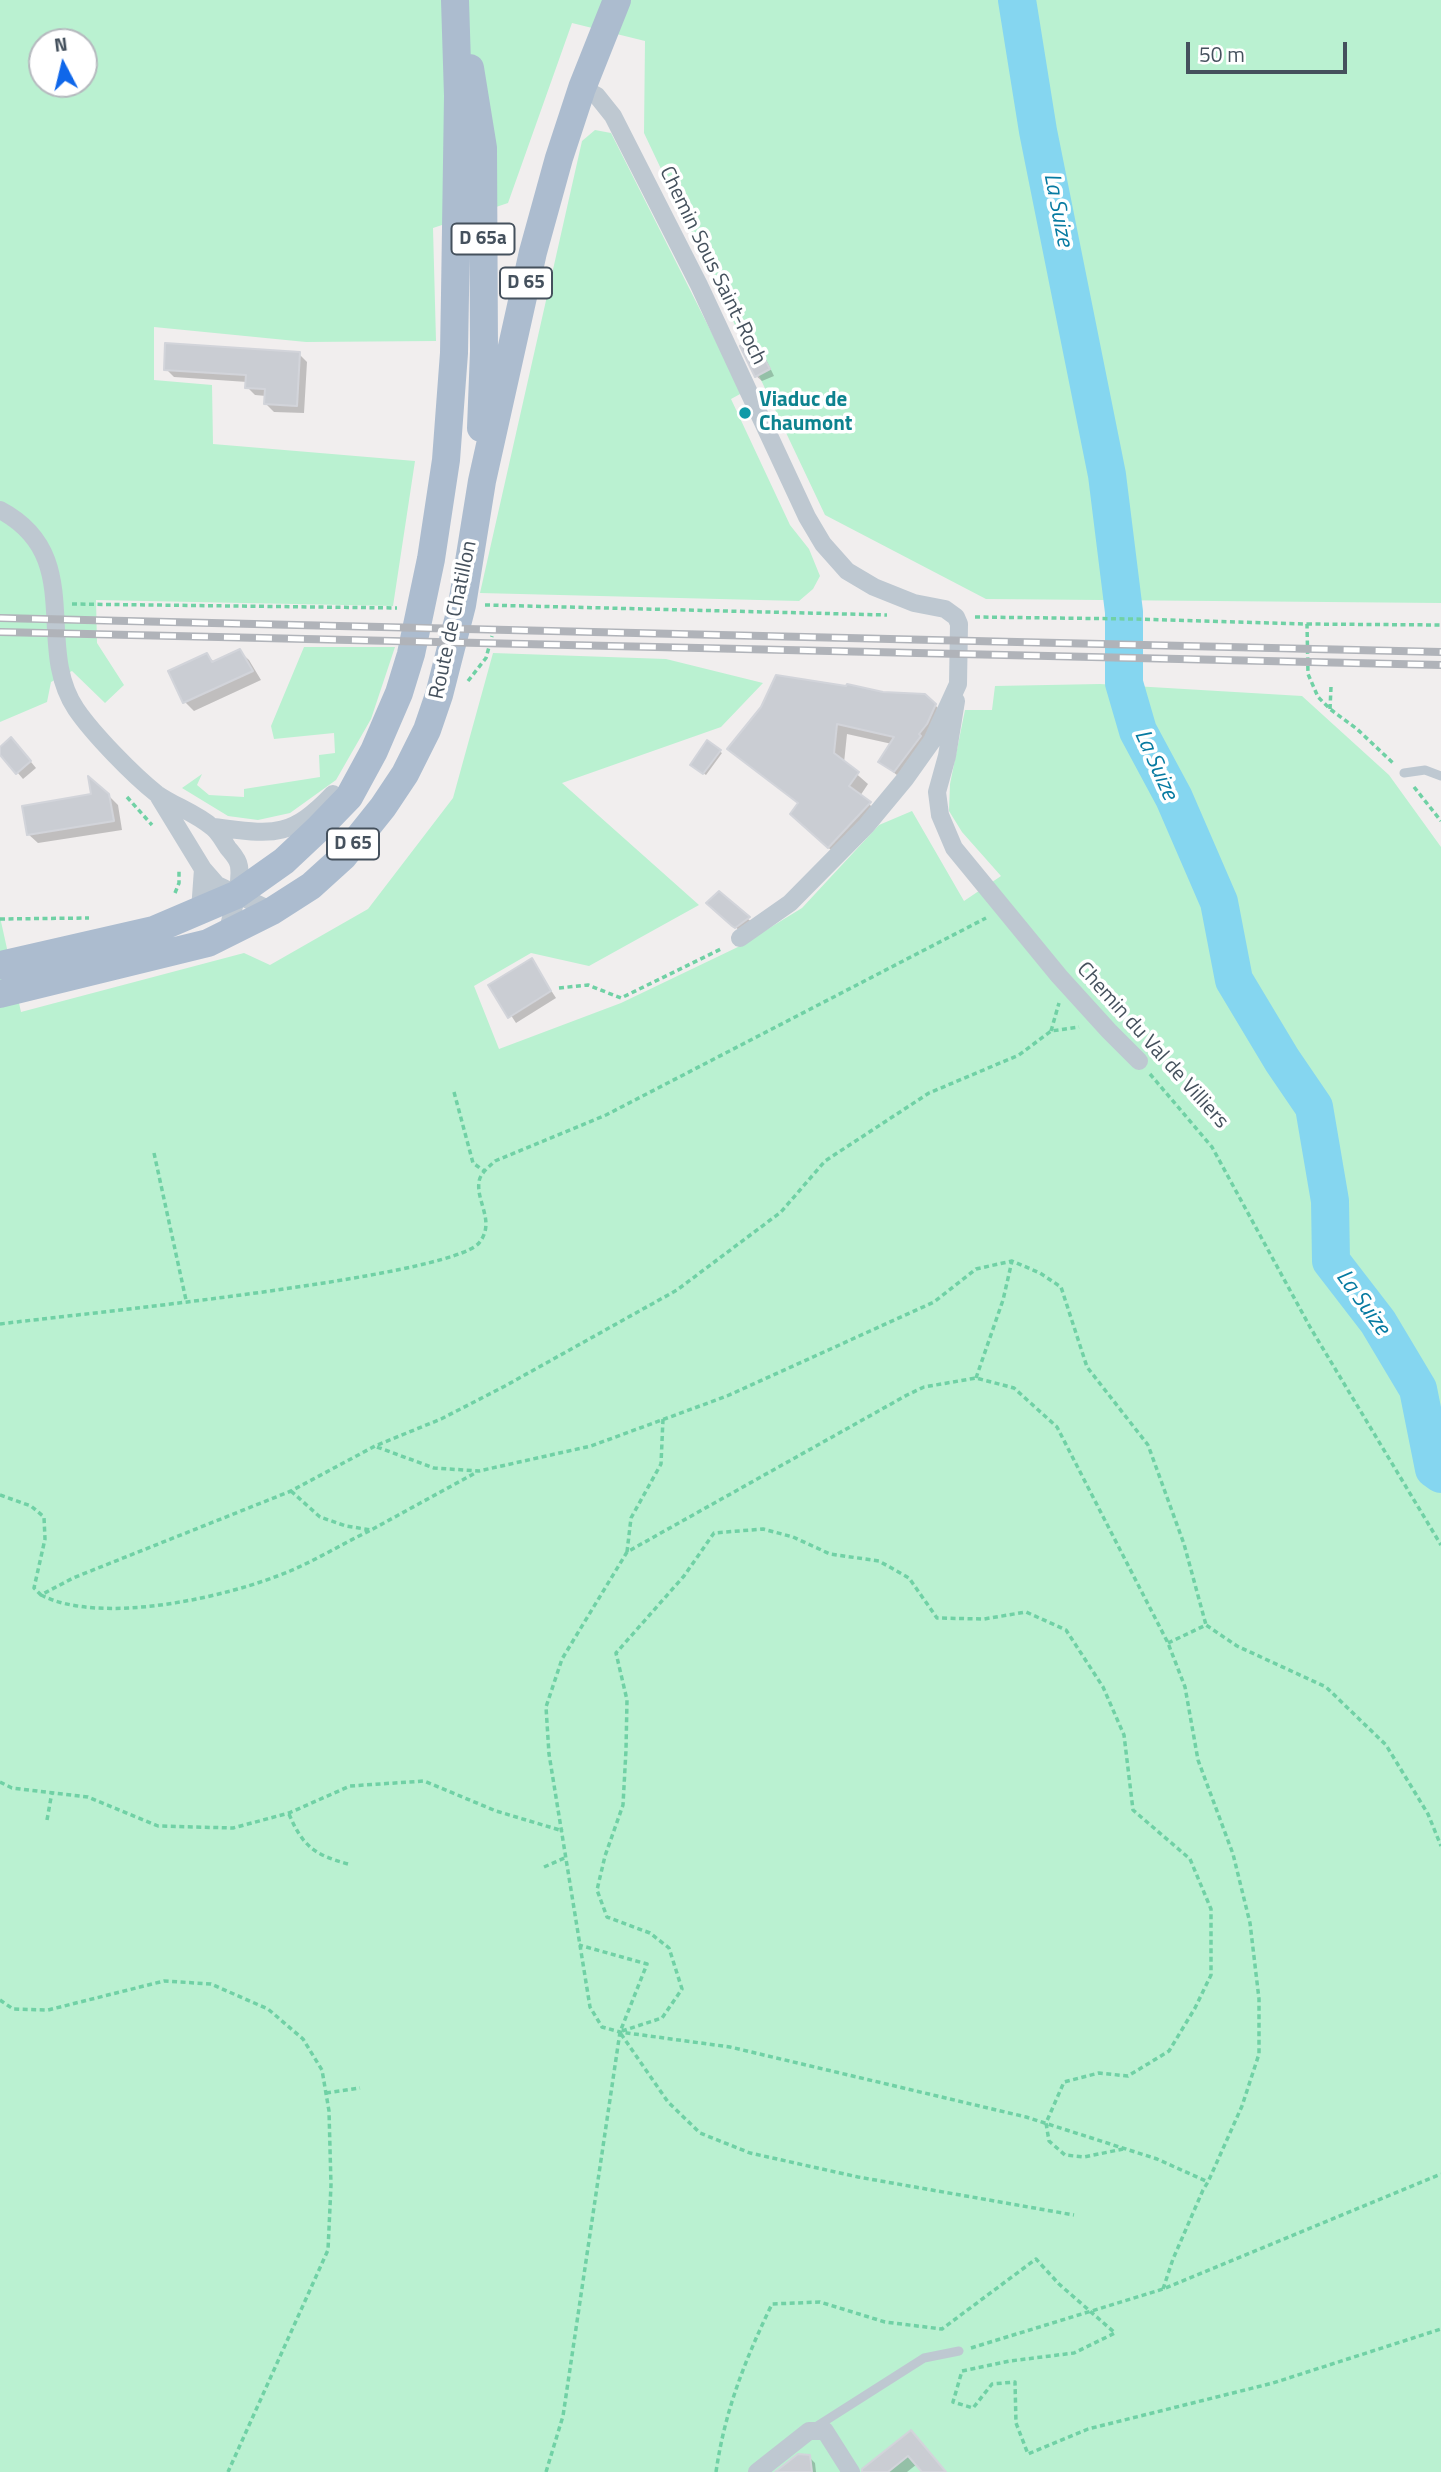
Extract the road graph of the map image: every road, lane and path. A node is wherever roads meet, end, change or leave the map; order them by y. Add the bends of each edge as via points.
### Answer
1 (455, 0) edge
2 (617, 0) edge
3 (582, 88) junction
4 (482, 481) junction
5 (0, 510) edge
6 (431, 559) joint
7 (83, 604) dead end
8 (422, 605) junction
9 (462, 605) junction
10 (891, 615) dead end
11 (956, 617) junction
12 (1307, 624) junction
13 (1441, 625) edge
14 (492, 636) dead end
15 (464, 683) dead end
16 (958, 684) junction
17 (1331, 687) dead end
18 (1330, 709) junction
19 (374, 751) junction
20 (1404, 774) junction
21 (1441, 776) edge
22 (124, 792) dead end
23 (157, 794) junction
24 (1441, 821) edge
25 (213, 827) junction
26 (157, 832) dead end
27 (176, 860) dead end
28 (203, 869) junction
29 (236, 895) junction
30 (173, 898) dead end
31 (1002, 906) junction
32 (200, 911) junction
33 (272, 911) junction
34 (92, 918) dead end
35 (0, 919) edge
36 (227, 934) junction
37 (740, 938) joint
38 (0, 965) edge
39 (559, 988) dead end
40 (0, 994) edge
41 (1051, 1031) dead end
42 (1139, 1061) joint
43 (454, 1092) dead end
44 (154, 1153) dead end
45 (484, 1171) junction
46 (1012, 1261) junction
47 (186, 1300) junction
48 (0, 1324) edge
49 (976, 1378) junction
50 (663, 1419) junction
51 (375, 1446) junction
52 (479, 1471) junction
53 (291, 1491) junction
54 (0, 1495) edge
55 (371, 1530) junction
56 (1441, 1545) edge
57 (627, 1552) junction
58 (41, 1595) junction
59 (1206, 1625) junction
60 (1168, 1643) junction
61 (0, 1782) edge
62 (52, 1793) junction
63 (289, 1813) junction
64 (47, 1820) dead end
65 (563, 1831) junction
66 (1441, 1846) edge
67 (566, 1857) junction
68 (348, 1864) dead end
69 (544, 1867) dead end
70 (579, 1945) junction
71 (0, 2000) edge
72 (620, 2032) junction
73 (360, 2088) dead end
74 (326, 2093) junction
75 (1046, 2123) junction
76 (1126, 2148) junction
77 (1441, 2174) edge
78 (1208, 2182) junction
79 (1074, 2215) dead end
80 (1163, 2289) junction
81 (1090, 2311) junction
82 (1441, 2329) edge
83 (959, 2351) joint
84 (809, 2431) junction
85 (228, 2472) edge
86 (546, 2472) edge
87 (716, 2472) edge
88 (757, 2472) edge
89 (851, 2472) edge

1 - 4 main road, D 65a via 483,148
1 - 6 main road, Route de Chatillon / D 65a via 454,353 446,460
2 - 3 main road, Route de Chatillon / D 65
3 - 4 main road, Route de Chatillon / D 65 via 533,252
3 - 11 street, Chemin Sous Saint-Roch via 597,96 613,116 823,544 847,571 874,587 945,609
4 - 9 main road, Route de Chatillon / D 65
5 - 23 street via 29,529 44,552 52,576 63,678 75,707
6 - 8 main road, Route de Chatillon / D 65
7 - 8 path
8 - 19 main road, Route de Chatillon / D 65 via 399,693
9 - 10 path
9 - 33 main road, Route de Chatillon / D 65 via 439,695 405,774 343,857 311,886
11 - 12 path
11 - 16 street via 960,624
12 - 13 path
12 - 18 path via 1308,674 1318,697
14 - 15 path via 486,658
16 - 31 street, Chemin du Val de Villiers via 937,792 940,815 954,848
16 - 37 street via 932,741 866,826 790,903
17 - 18 path
18 - 20 path
19 - 25 street via 318,810 289,829 264,833
19 - 29 main road, Route de Chatillon / D 65 via 349,797 284,861
20 - 21 lane via 1425,770
20 - 24 path
22 - 26 path
23 - 25 street
23 - 28 street
25 - 29 street via 239,866
27 - 30 path via 179,883
28 - 29 street via 218,886
28 - 32 street
29 - 32 main road, Route de Chatillon / D 65
29 - 33 street
29 - 36 street
31 - 42 street, Chemin du Val de Villiers
31 - 45 path via 963,931 606,1115 495,1161
32 - 38 main road, Route de Chatillon / D 65 via 154,930
33 - 36 main road, Route de Chatillon / D 65
34 - 35 path
36 - 40 main road, Route de Chatillon / D 65 via 208,943
37 - 39 path via 621,998 588,985
41 - 51 path via 1019,1055 929,1093 825,1161 781,1212 677,1290 505,1386
42 - 56 path, Chemin du Val de Villiers via 1212,1147 1310,1327
43 - 45 path via 473,1163
44 - 47 path
45 - 47 path via 479,1182 484,1232 478,1244 463,1253 332,1282
46 - 49 path
46 - 50 path via 976,1269 934,1302 727,1396
46 - 59 path via 1061,1287 1087,1367 1148,1445 1184,1544
47 - 48 path
49 - 57 path via 924,1387 906,1395
49 - 60 path via 1014,1388 1057,1427
50 - 52 path via 591,1447
50 - 57 path via 661,1464 631,1518
51 - 52 path via 434,1468
51 - 53 path
52 - 55 path
53 - 55 path via 320,1517
53 - 58 path
54 - 58 path via 31,1506 44,1517 45,1539 34,1588
55 - 58 path via 290,1571 212,1597 84,1608
57 - 65 path via 562,1660 546,1707
59 - 60 path
59 - 66 path via 1237,1646 1326,1687 1386,1745 1428,1814
60 - 78 path via 1185,1687 1198,1760 1233,1854 1250,1923 1259,1999 1259,2054
61 - 62 path
62 - 63 path via 88,1797 158,1826 233,1828
62 - 64 path
63 - 65 path via 350,1786 424,1781 496,1811
63 - 68 path via 312,1850
65 - 67 path
67 - 69 path
67 - 70 path
70 - 72 path via 590,2007 602,2027
70 - 72 path via 647,1964
71 - 74 path via 13,2009 48,2010 164,1981 211,1984 268,2009 303,2039 322,2070
72 - 75 path via 730,2047
72 - 75 path via 662,2018 682,1989 669,1948 650,1933 607,1917 597,1890 623,1805 627,1700 616,1653 684,1576 714,1533 763,1529 793,1536 830,1554 879,1561 909,1578 937,1618 984,1619 1026,1612 1066,1630 1103,1687 1124,1735 1133,1810 1190,1859 1211,1909 1211,1975 1195,2008 1169,2051 1128,2076 1099,2073 1064,2082
72 - 79 path via 668,2102 700,2133 750,2153 858,2177
72 - 86 path via 563,2416
73 - 74 path
74 - 85 path via 331,2185 328,2250
75 - 76 path
75 - 76 path via 1049,2141 1065,2155 1084,2157
76 - 78 path
77 - 80 path
78 - 80 path
80 - 81 path
81 - 82 path via 1115,2333 1074,2353 962,2371 953,2402 973,2408 992,2384 1015,2382 1016,2423 1028,2454 1088,2429 1273,2383
81 - 83 path
81 - 87 path via 1036,2259 942,2329 885,2322 820,2302 772,2304 747,2357 721,2432
83 - 84 lane via 924,2358
84 - 88 street
84 - 89 street via 825,2431

